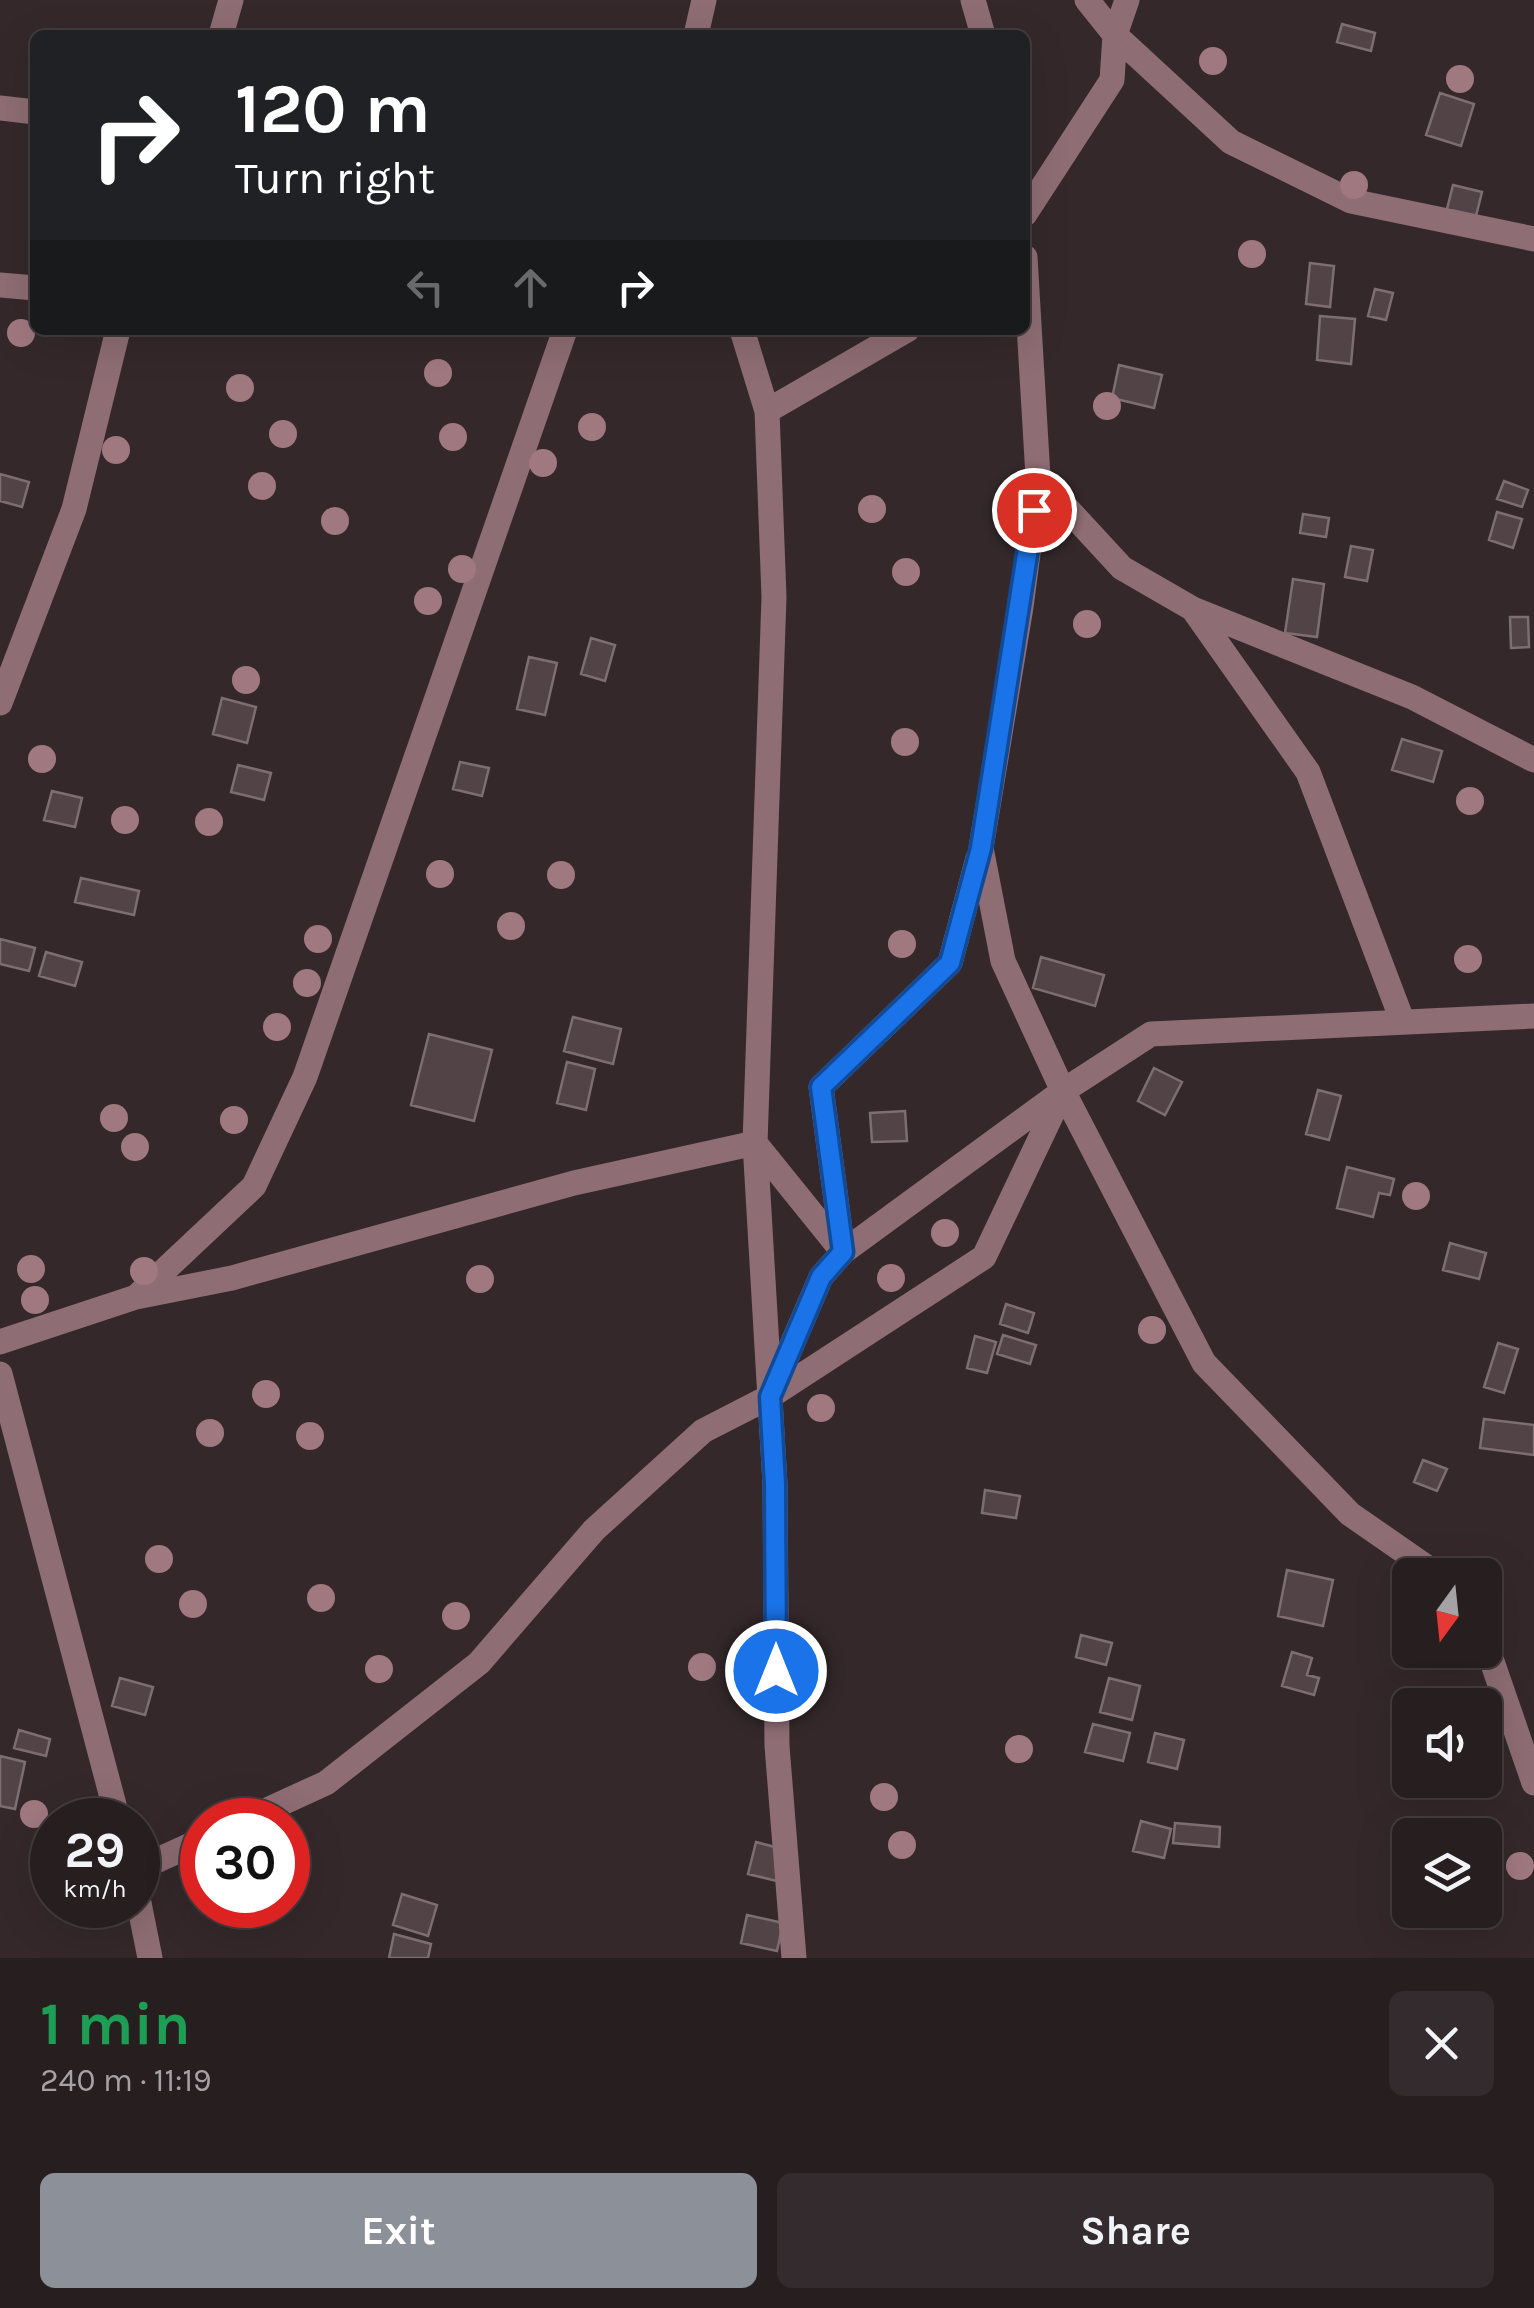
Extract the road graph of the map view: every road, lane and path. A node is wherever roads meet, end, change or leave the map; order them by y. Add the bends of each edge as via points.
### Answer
1 (231, 0) edge
2 (704, 0) edge
3 (973, 0) edge
4 (1087, 0) edge
5 (1127, 0) edge
6 (222, 30) edge
7 (697, 30) edge
8 (982, 30) edge
9 (1115, 35) junction
10 (0, 108) edge
11 (30, 111) edge
12 (1030, 206) edge
13 (1532, 232) edge
14 (0, 285) edge
15 (30, 288) edge
16 (117, 335) edge
17 (563, 335) edge
18 (744, 335) edge
19 (898, 335) edge
20 (1030, 335) edge
21 (767, 411) junction
22 (1038, 478) junction
23 (1193, 609) junction
24 (0, 703) edge
25 (1534, 760) edge
26 (981, 848) junction
27 (1534, 1016) edge
28 (1402, 1020) junction
29 (1062, 1092) junction
30 (755, 1143) junction
31 (843, 1252) junction
32 (136, 1296) junction
33 (0, 1342) edge
34 (0, 1374) edge
35 (770, 1397) junction
36 (1413, 1558) edge
37 (1494, 1668) edge
38 (1534, 1783) edge
39 (112, 1798) edge
40 (292, 1798) edge
41 (144, 1928) edge
42 (150, 1958) edge
43 (794, 1958) edge

1 - 6 street
2 - 7 street
3 - 8 street
4 - 9 street
5 - 9 street
9 - 12 street via 1112,80
9 - 13 street via 1231,142 1351,201
10 - 11 street
14 - 15 street
16 - 24 street via 74,508
17 - 32 street via 304,1077 254,1186
18 - 21 street
19 - 21 street
20 - 22 street
21 - 30 street via 774,597
22 - 23 street via 1122,568
22 - 26 street
23 - 25 street via 1412,697
23 - 28 street via 1308,772
26 - 29 street via 1002,961
26 - 31 street via 950,963 821,1087
27 - 28 street
28 - 29 street via 1152,1034
29 - 31 street
29 - 35 street via 984,1258
29 - 36 street via 1204,1363 1350,1514
30 - 31 street
30 - 32 street via 574,1183 232,1278
30 - 35 street
31 - 35 street via 821,1277
32 - 33 street
34 - 39 street
35 - 40 street via 703,1431 594,1530 478,1663 326,1782
35 - 43 street via 776,1746
37 - 38 street
41 - 42 street

